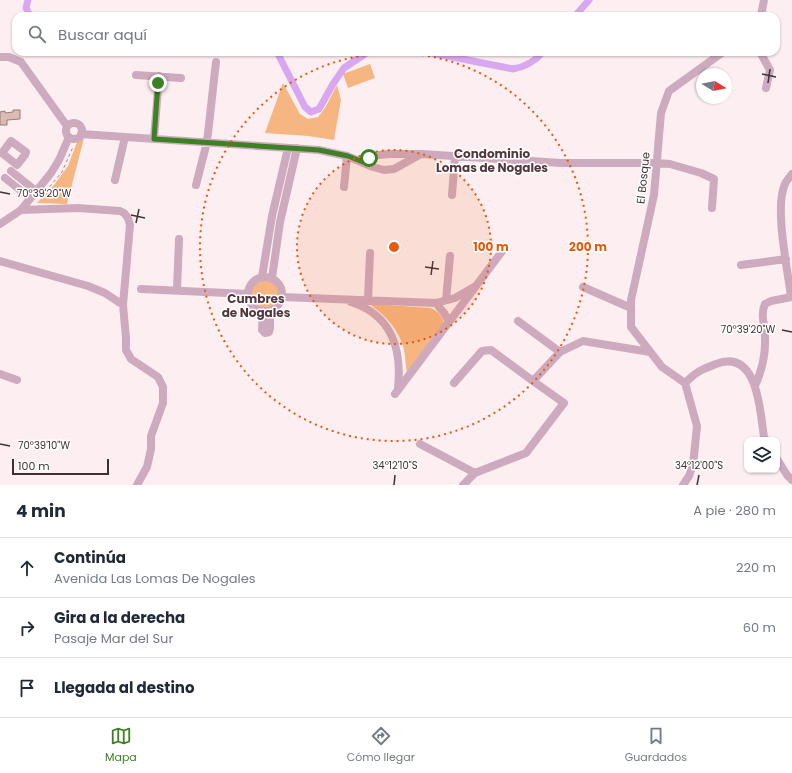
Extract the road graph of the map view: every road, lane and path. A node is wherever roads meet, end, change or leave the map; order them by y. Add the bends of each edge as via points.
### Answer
1 (764, 0) edge
2 (762, 12) edge
3 (0, 56) edge
4 (718, 56) edge
5 (762, 56) edge
6 (216, 62) dead end
7 (136, 75) dead end
8 (159, 76) junction
9 (181, 78) dead end
10 (766, 88) dead end
11 (67, 126) junction
12 (81, 134) junction
13 (69, 137) junction
14 (125, 137) junction
15 (154, 139) junction
16 (207, 142) junction
17 (288, 148) junction
18 (297, 148) junction
19 (422, 154) junction
20 (348, 156) junction
21 (455, 156) junction
22 (363, 162) junction
23 (656, 163) junction
24 (792, 174) edge
25 (2, 180) edge
26 (115, 180) dead end
27 (196, 185) dead end
28 (344, 187) dead end
29 (277, 192) junction
30 (33, 194) junction
31 (287, 194) junction
32 (452, 195) dead end
33 (712, 208) dead end
34 (21, 210) junction
35 (0, 224) edge
36 (269, 232) junction
37 (278, 234) junction
38 (179, 239) dead end
39 (503, 250) dead end
40 (370, 253) dead end
41 (450, 256) dead end
42 (786, 259) junction
43 (0, 261) edge
44 (741, 265) dead end
45 (262, 277) junction
46 (272, 278) junction
47 (476, 286) junction
48 (584, 287) dead end
49 (141, 289) dead end
50 (177, 290) junction
51 (248, 294) junction
52 (282, 297) junction
53 (792, 297) edge
54 (343, 300) junction
55 (368, 300) junction
56 (446, 300) junction
57 (436, 303) junction
58 (123, 305) junction
59 (631, 308) junction
60 (449, 322) junction
61 (518, 322) dead end
62 (560, 352) junction
63 (650, 352) junction
64 (0, 374) edge
65 (17, 380) dead end
66 (533, 381) junction
67 (454, 383) dead end
68 (685, 383) junction
69 (755, 386) junction
70 (764, 437) edge
71 (420, 444) dead end
72 (780, 463) edge
73 (475, 473) junction
74 (790, 475) edge
75 (137, 485) edge
76 (464, 485) edge
77 (683, 485) edge

1 - 2 street
3 - 11 street via 21,62
4 - 23 street, El Bosque via 669,92 661,113
5 - 10 street via 770,70
6 - 16 street
7 - 8 street
8 - 9 street
8 - 15 street
11 - 12 street via 72,122 78,124 82,128
11 - 13 street
12 - 13 street via 77,138
12 - 14 street
13 - 30 street via 58,164
14 - 15 street
14 - 26 street
15 - 16 street
16 - 17 street
16 - 27 street
17 - 18 street
17 - 29 street
18 - 20 street
18 - 31 street
19 - 21 street
19 - 22 street via 378,155
19 - 22 street via 394,169 384,170
20 - 22 street
20 - 28 street
21 - 23 street via 562,162
21 - 32 street
23 - 33 street via 670,164 714,179
23 - 59 street, El Bosque via 654,195 630,300
24 - 42 street via 784,184 780,206
25 - 30 street
25 - 30 street via 14,168
29 - 31 street
29 - 36 street
30 - 34 street
31 - 37 street
34 - 35 street
34 - 58 street via 78,208 124,213 130,226
36 - 37 street
36 - 45 street
37 - 46 street
38 - 50 street
39 - 47 street
40 - 55 street
41 - 56 street
42 - 44 street
42 - 53 street
43 - 58 street via 88,286
45 - 46 street
45 - 51 street via 253,282
46 - 52 street via 281,287
47 - 56 street
47 - 60 street
48 - 59 street
49 - 50 street
50 - 51 street
51 - 52 street via 252,305 257,309 266,310 278,305
52 - 54 street
53 - 69 street via 771,301 765,304 762,311 766,337 764,357
54 - 55 street
54 - 60 street via 370,311 389,330 398,354 399,374 396,391
55 - 57 street
56 - 57 street
57 - 60 street
58 - 75 street via 126,350 131,359 158,377 164,387 163,404 151,436 151,449
59 - 63 street, El Bosque via 631,327
61 - 62 street
62 - 63 street via 583,341
62 - 66 street
63 - 68 street, El Bosque via 662,367
64 - 65 street
66 - 67 street via 491,350 486,350 482,351
66 - 73 street via 564,403 526,453
68 - 69 street via 695,372 731,360 744,366
68 - 77 street via 697,426 694,465
69 - 70 street
71 - 73 street
72 - 74 street
73 - 76 street

